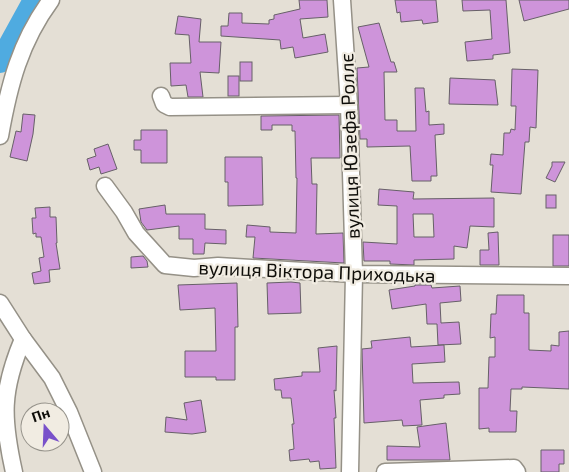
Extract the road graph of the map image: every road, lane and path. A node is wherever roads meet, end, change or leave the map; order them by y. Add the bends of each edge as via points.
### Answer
1 (51, 0) edge
2 (342, 0) edge
3 (161, 96) dead end
4 (349, 105) junction
5 (0, 136) edge
6 (106, 186) dead end
7 (354, 274) junction
8 (569, 276) edge
9 (0, 302) edge
10 (23, 339) junction
11 (14, 472) edge
12 (93, 472) edge
13 (350, 472) edge
14 (385, 472) edge
15 (517, 472) edge

1 - 5 street via 36,21 18,58
2 - 4 street, вулиця Юзефа Роллє
3 - 4 street via 164,104 170,107
4 - 7 street, вулиця Юзефа Роллє
6 - 7 street, вулиця Віктора Приходька via 136,233 165,266
7 - 8 street, вулиця Віктора Приходька
7 - 13 street, вулиця Юзефа Роллє
9 - 10 street
10 - 11 street via 12,365 5,400 7,442
10 - 12 street via 52,378
14 - 15 street via 514,468

